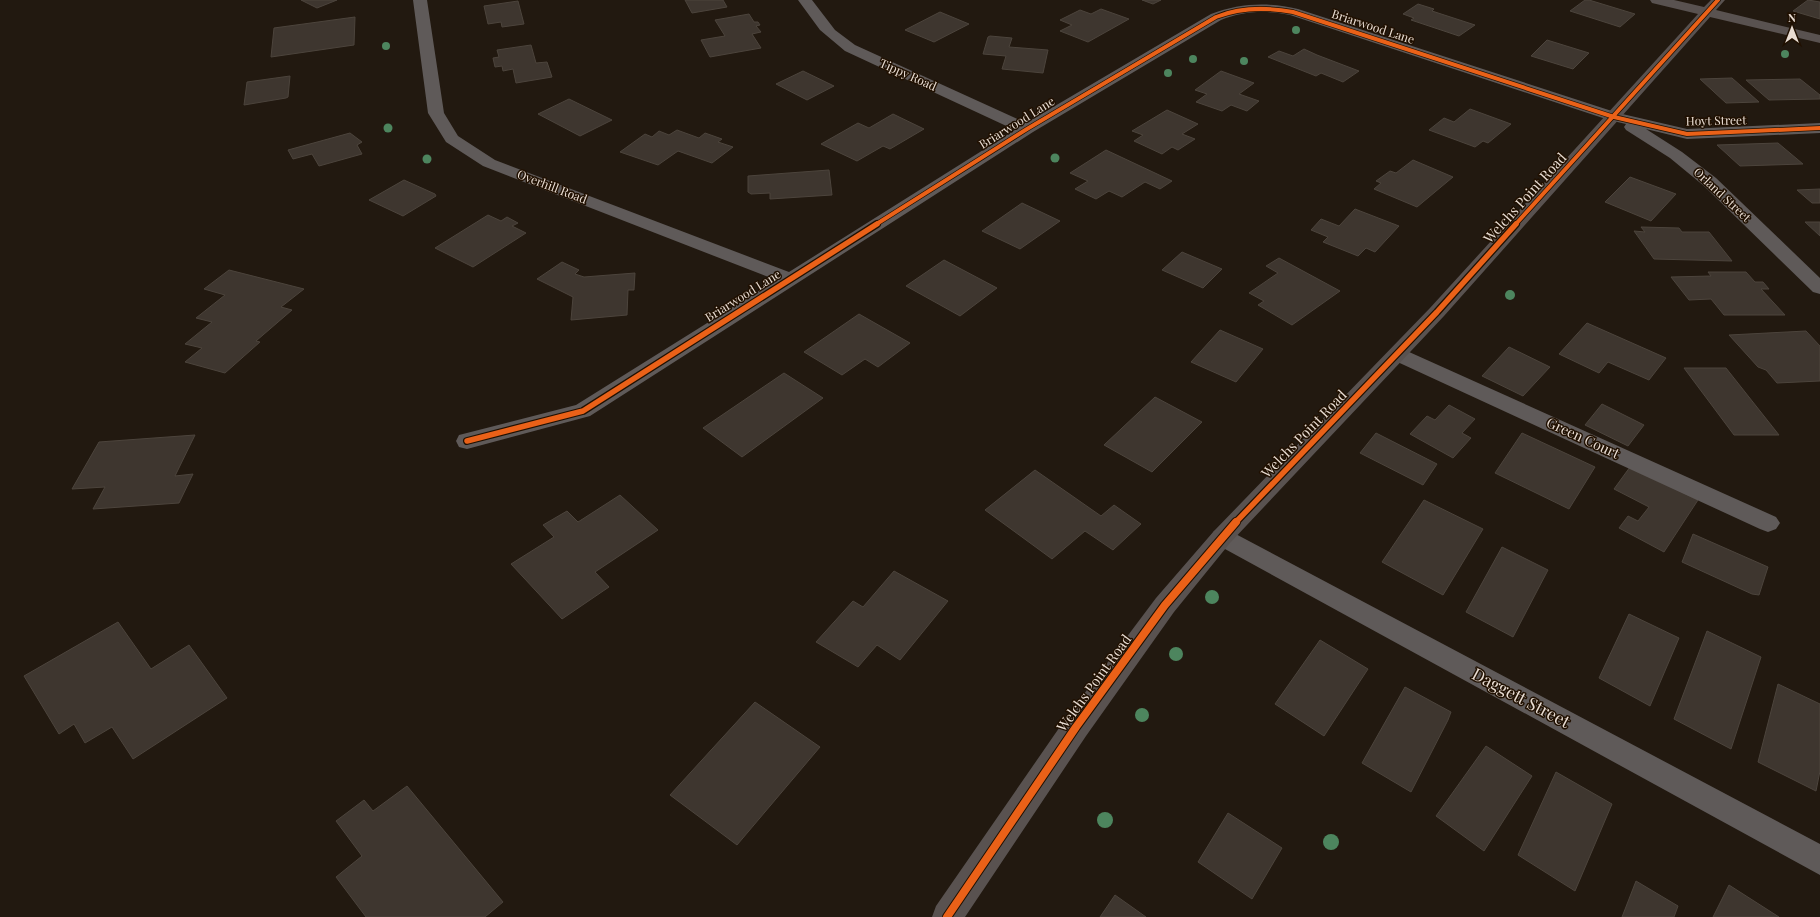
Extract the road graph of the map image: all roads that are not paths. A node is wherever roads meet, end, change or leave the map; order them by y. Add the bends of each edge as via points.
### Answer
1 (420, 0) edge
2 (805, 0) edge
3 (1657, 0) edge
4 (1713, 6) edge
5 (1820, 39) edge
6 (1614, 117) junction
7 (1820, 128) edge
8 (1027, 129) junction
9 (791, 279) junction
10 (1820, 288) edge
11 (1398, 354) junction
12 (467, 441) dead end
13 (1768, 523) dead end
14 (1222, 537) junction
15 (1820, 860) edge
16 (947, 917) edge

1 - 9 street, Overhill Road via 436,113 452,139 490,163
2 - 8 street, Tippy Road via 836,40
3 - 4 street
4 - 5 street
4 - 6 street, Welchs Point Road
6 - 7 street, Hoyt Street via 1687,134
6 - 8 street, Briarwood Lane via 1293,12 1252,8 1216,17
6 - 10 street, Orland Street via 1652,139 1694,169
6 - 11 street, Welchs Point Road
8 - 9 street, Briarwood Lane
9 - 12 street, Briarwood Lane via 583,411
11 - 13 street, Green Court
11 - 14 street, Welchs Point Road
14 - 15 street, Daggett Street
14 - 16 street, Welchs Point Road via 1165,605 1081,721

